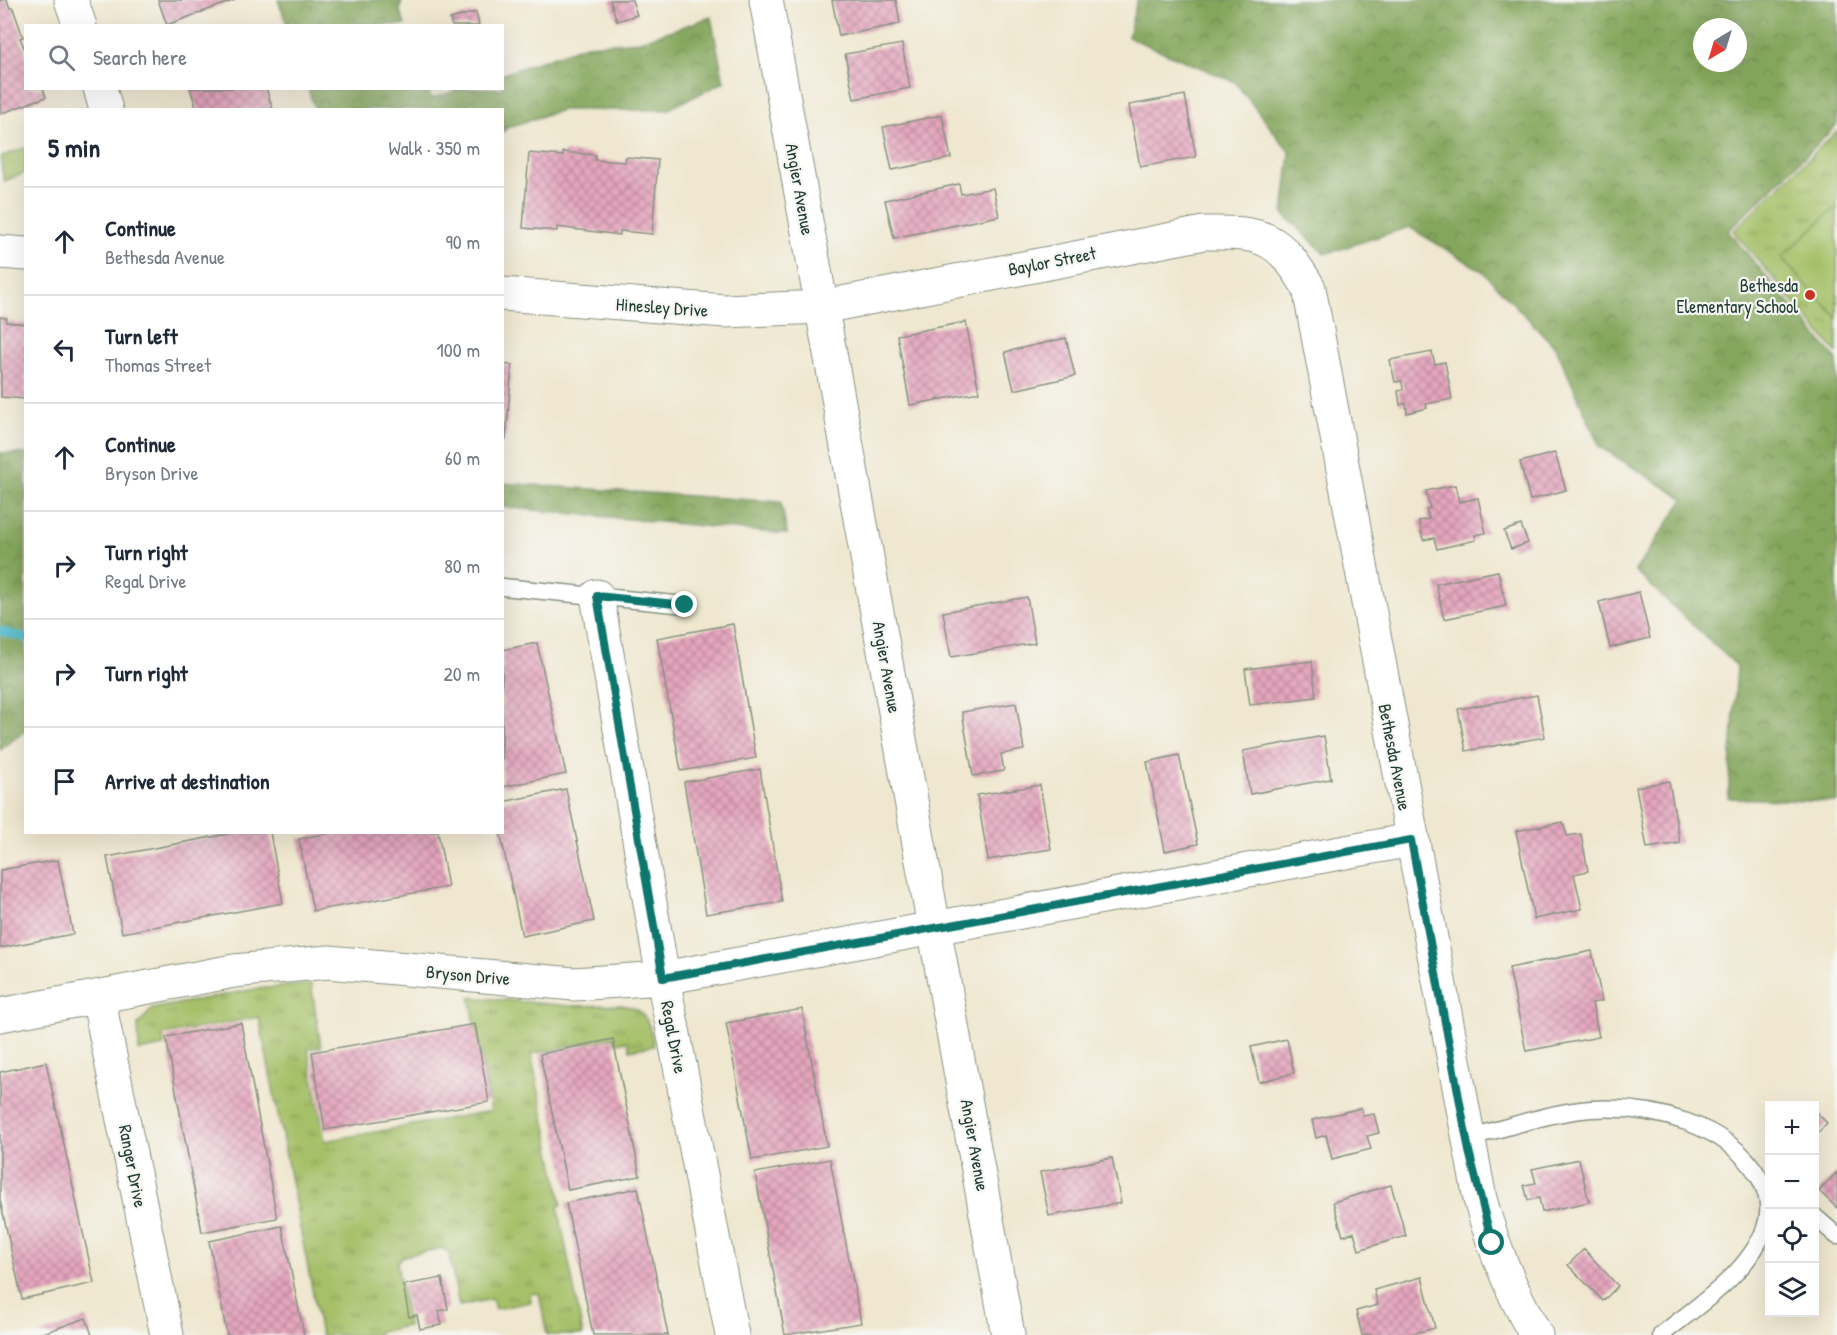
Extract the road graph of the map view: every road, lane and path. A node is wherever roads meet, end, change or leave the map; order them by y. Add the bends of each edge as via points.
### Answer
1 (71, 0) edge
2 (766, 0) edge
3 (79, 24) edge
4 (101, 90) edge
5 (105, 108) edge
6 (1280, 249) joint
7 (0, 252) edge
8 (24, 254) edge
9 (504, 294) edge
10 (822, 307) junction
11 (504, 587) edge
12 (597, 596) junction
13 (685, 605) dead end
14 (1411, 840) junction
15 (935, 926) junction
16 (663, 978) junction
17 (98, 997) junction
18 (0, 1015) edge
19 (1467, 1138) junction
20 (1736, 1150) junction
21 (1765, 1174) edge
22 (1819, 1220) edge
23 (1837, 1236) edge
24 (167, 1335) edge
25 (732, 1335) edge
26 (1008, 1335) edge
27 (1536, 1335) edge
28 (1661, 1335) edge

1 - 3 street
2 - 10 street, Angier Avenue
4 - 5 street
6 - 10 street, Baylor Street via 1261,236 1204,233
6 - 14 street, Bethesda Avenue via 1309,288
7 - 8 street
9 - 10 street, Hinesley Drive via 725,311
10 - 15 street, Angier Avenue
11 - 12 lane
12 - 13 lane
12 - 16 street, Regal Drive
14 - 15 street, Bryson Drive
14 - 19 street, Bethesda Avenue
15 - 16 street, Bryson Drive
15 - 26 street, Angier Avenue
16 - 17 street, Bryson Drive via 574,984 328,962 234,970
16 - 25 street, Regal Drive
17 - 18 street, Bryson Drive
17 - 24 street, Ranger Drive
19 - 20 lane via 1591,1109 1632,1109 1706,1130
19 - 27 street, Bethesda Avenue via 1492,1243 1514,1297
20 - 21 lane
20 - 28 lane via 1754,1168 1765,1189 1765,1227 1734,1273
22 - 23 lane

